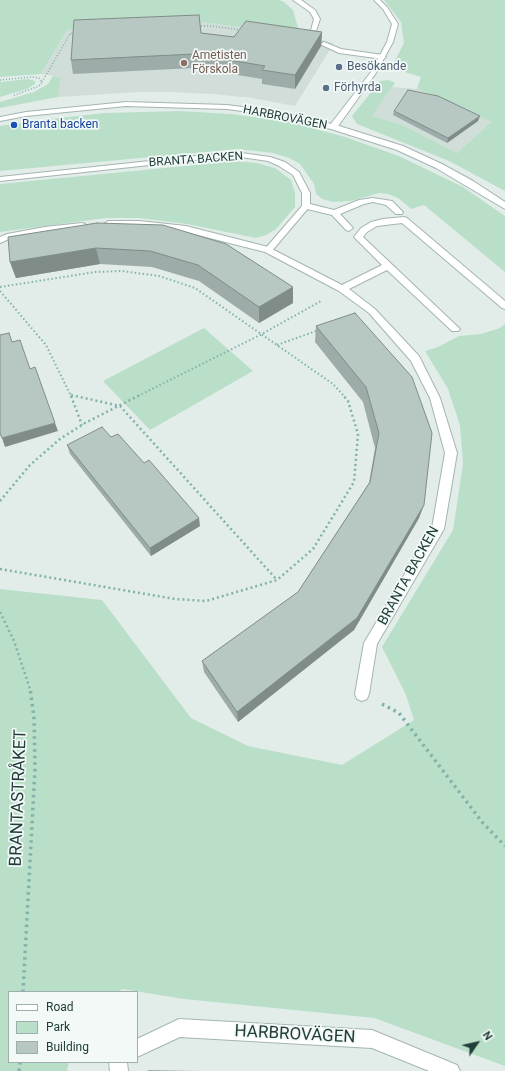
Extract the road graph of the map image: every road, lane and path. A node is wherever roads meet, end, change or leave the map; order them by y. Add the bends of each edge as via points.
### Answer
1 (296, 0) edge
2 (377, 0) edge
3 (196, 26) edge
4 (242, 30) edge
5 (314, 30) edge
6 (76, 32) edge
7 (324, 44) dead end
8 (383, 57) junction
9 (0, 80) edge
10 (42, 82) junction
11 (7, 97) dead end
12 (0, 119) edge
13 (333, 127) junction
14 (0, 179) edge
15 (306, 206) junction
16 (505, 206) edge
17 (399, 212) dead end
18 (335, 213) junction
19 (349, 228) dead end
20 (0, 240) edge
21 (268, 250) junction
22 (387, 266) junction
23 (0, 287) edge
24 (342, 289) junction
25 (0, 291) edge
26 (505, 306) edge
27 (455, 329) dead end
28 (321, 330) edge
29 (262, 334) junction
30 (277, 345) junction
31 (71, 396) junction
32 (120, 406) junction
33 (82, 425) junction
34 (0, 501) edge
35 (0, 569) edge
36 (277, 580) junction
37 (0, 612) edge
38 (362, 694) joint
39 (505, 846) edge
40 (24, 991) edge
41 (138, 1048) edge
42 (451, 1071) edge

1 - 5 street via 312,11 316,19
2 - 8 street via 386,8 395,24
3 - 4 path
6 - 10 path via 70,34
7 - 8 street via 345,52
8 - 13 street
9 - 10 path via 31,77 39,78
10 - 11 path via 28,91
12 - 13 street, HARBROVÄGEN via 126,104 190,105 254,110
13 - 16 street, HARBROVÄGEN via 400,148 470,182
14 - 15 street, BRANTA BACKEN via 234,154 270,159 288,168 302,183 306,192
15 - 18 street
15 - 21 street
17 - 18 street via 389,203 372,200
18 - 19 street
20 - 21 street, BRANTA BACKEN via 45,230 95,224 139,224 186,229
21 - 24 street, BRANTA BACKEN
22 - 24 street
22 - 26 street via 358,237 374,224 404,220
22 - 27 street
23 - 29 path via 95,272 159,276 195,288
24 - 29 path
24 - 38 street, BRANTA BACKEN via 372,311 415,359 435,398 451,453 438,528 371,643
25 - 31 path via 46,345
28 - 30 path
29 - 30 path
29 - 32 path
30 - 36 path via 333,384 348,401 358,434 354,482 313,549
31 - 32 path
31 - 33 path
32 - 33 path
32 - 36 path
33 - 34 path via 60,439 30,465
35 - 36 path via 175,600 206,601
37 - 40 path, BRANTASTRÅKET via 29,683 34,718 35,770
38 - 39 path via 399,713 482,822
41 - 42 street, HARBROVÄGEN via 179,1028 372,1039

